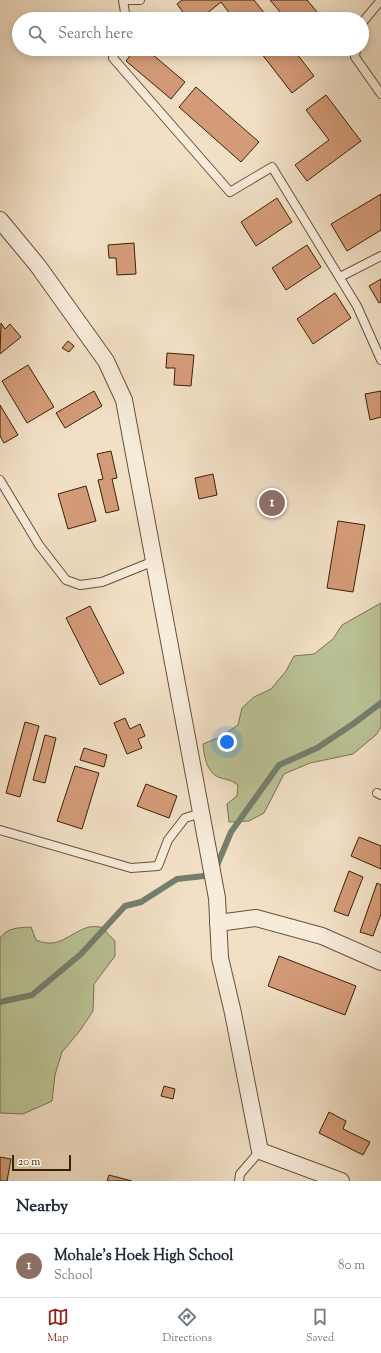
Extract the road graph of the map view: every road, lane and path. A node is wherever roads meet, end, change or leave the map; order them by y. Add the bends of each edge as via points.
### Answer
1 (124, 0) edge
2 (127, 0) edge
3 (140, 0) edge
4 (380, 0) edge
5 (125, 12) edge
6 (369, 14) edge
7 (114, 56) edge
8 (355, 56) edge
9 (381, 94) edge
10 (0, 220) edge
11 (381, 256) edge
12 (340, 277) junction
13 (381, 360) edge
14 (0, 480) edge
15 (154, 562) junction
16 (201, 813) junction
17 (0, 830) edge
18 (218, 923) junction
19 (381, 962) edge
20 (260, 1151) junction
21 (238, 1181) edge
22 (341, 1181) edge

1 - 5 lane
2 - 3 lane
4 - 6 lane
7 - 12 lane via 230,192 272,167
8 - 9 lane
10 - 15 street via 38,266 102,355 124,400
11 - 12 lane
12 - 13 lane via 357,306
14 - 15 lane via 39,545 66,580 80,584 102,582
15 - 16 street
16 - 17 lane via 185,818 168,840 158,866 131,868
16 - 18 street via 217,898
18 - 19 street via 256,918 322,936
18 - 20 street via 220,958
20 - 21 lane via 240,1174
20 - 22 street

